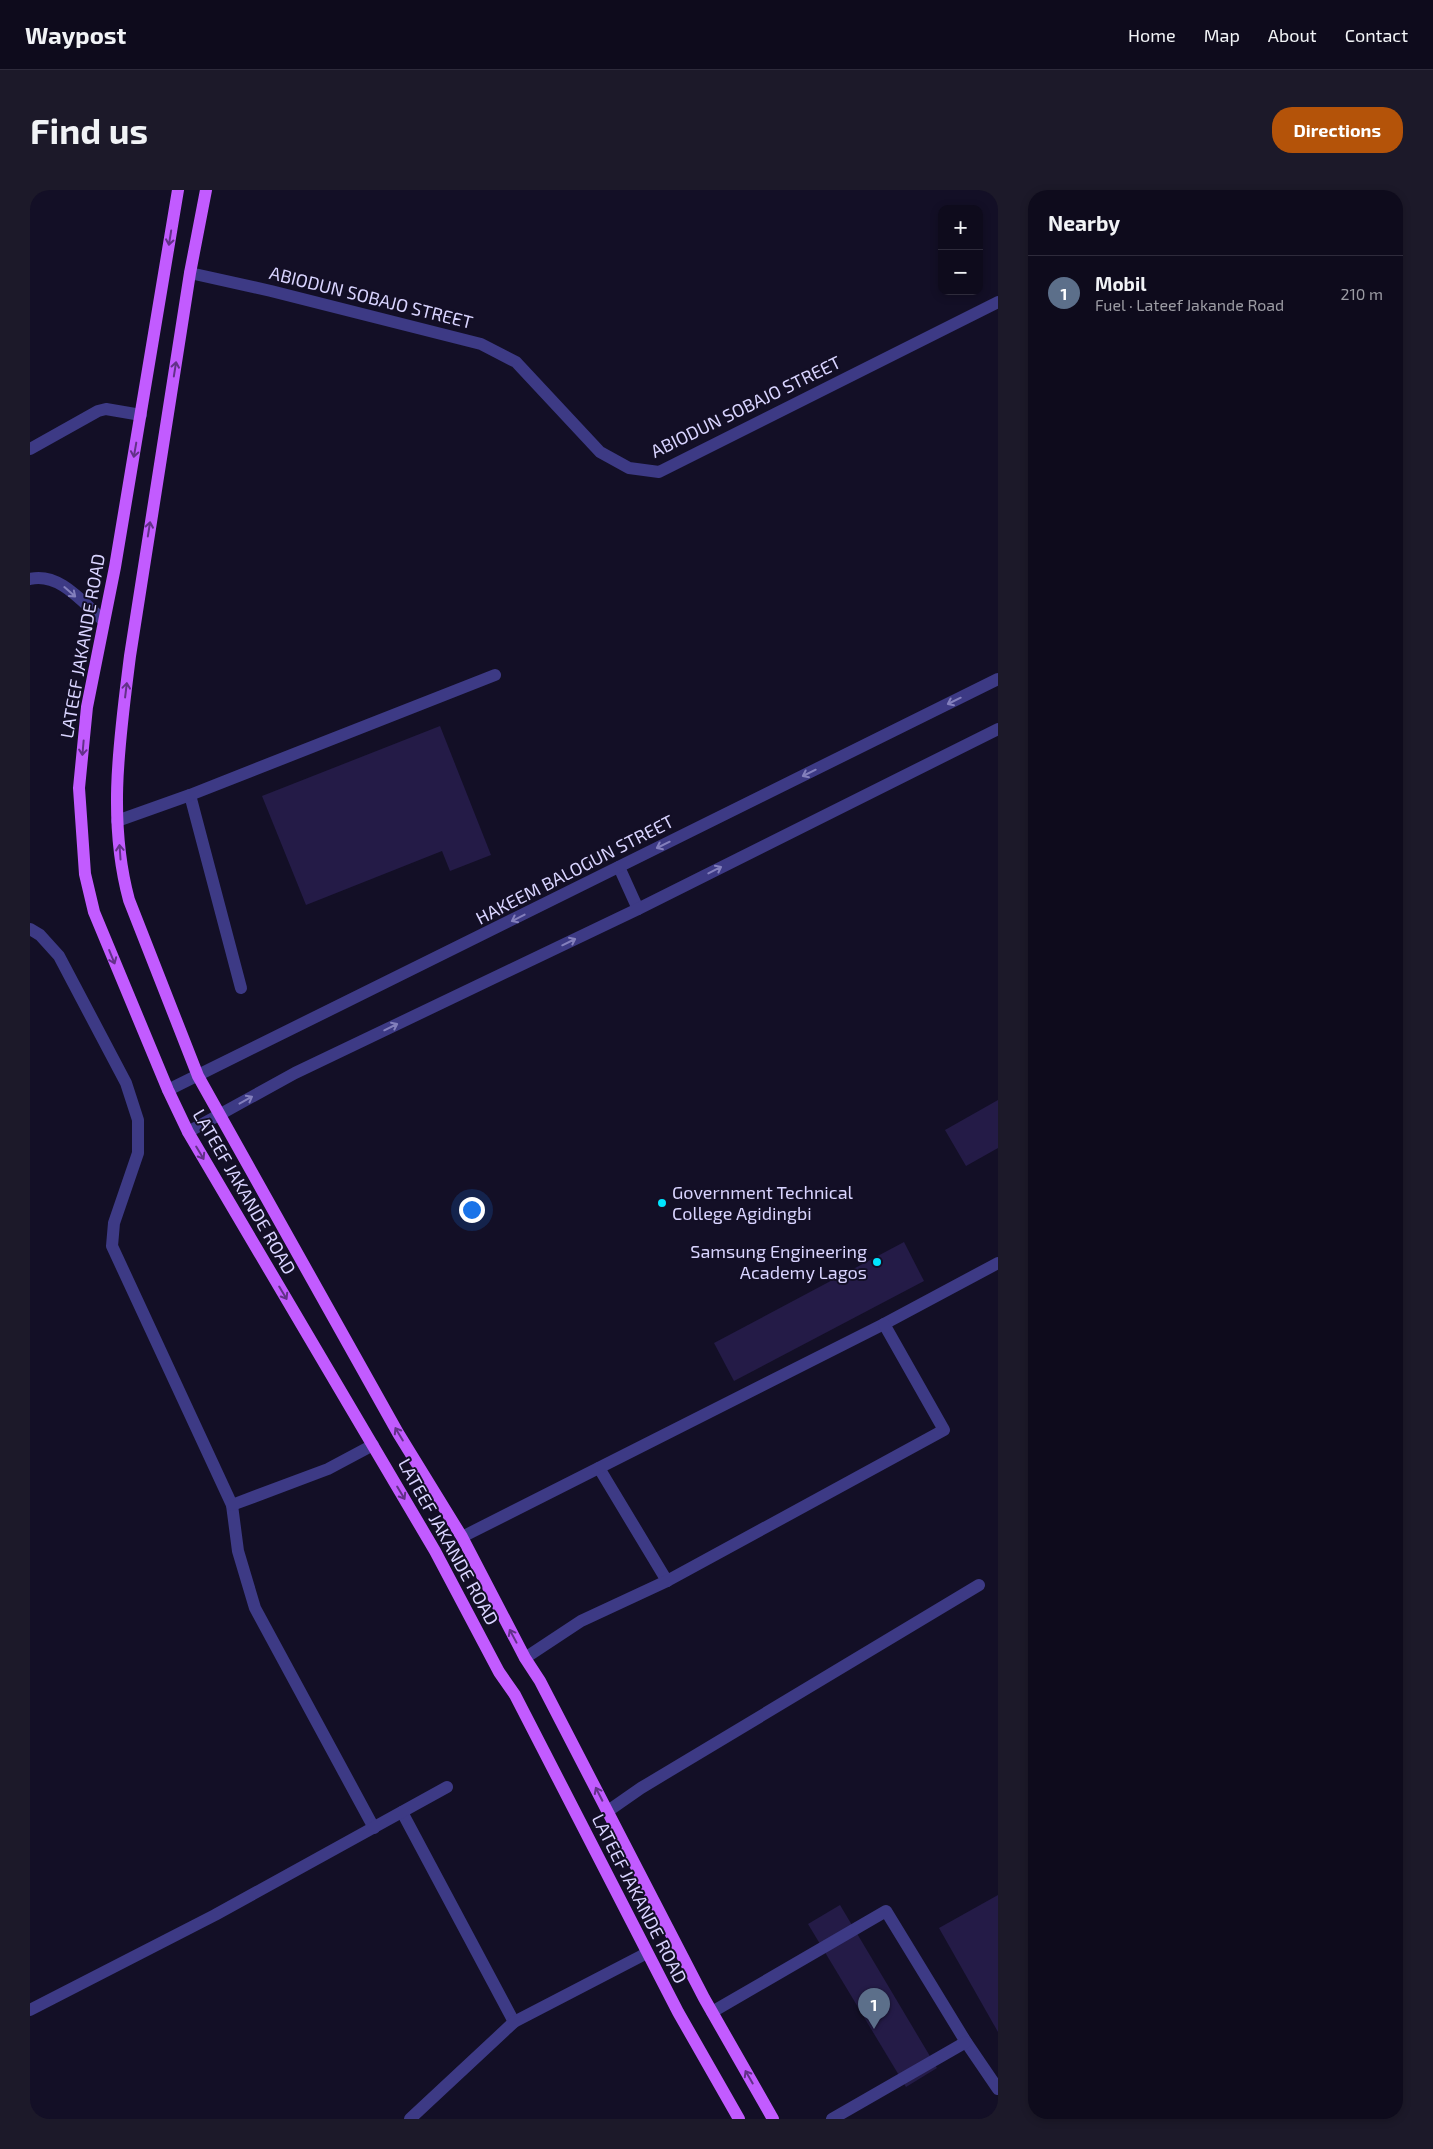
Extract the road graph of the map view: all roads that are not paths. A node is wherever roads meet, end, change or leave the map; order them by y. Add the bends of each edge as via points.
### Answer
1 (178, 190) edge
2 (206, 190) edge
3 (190, 273) junction
4 (998, 302) edge
5 (141, 415) junction
6 (30, 449) edge
7 (30, 579) edge
8 (104, 621) junction
9 (495, 675) dead end
10 (998, 679) edge
11 (998, 729) edge
12 (190, 795) junction
13 (117, 821) junction
14 (619, 867) junction
15 (638, 909) junction
16 (30, 929) edge
17 (241, 988) dead end
18 (198, 1076) junction
19 (168, 1090) junction
20 (220, 1114) junction
21 (188, 1132) junction
22 (998, 1263) edge
23 (884, 1324) junction
24 (373, 1445) junction
25 (599, 1468) junction
26 (232, 1505) junction
27 (462, 1537) junction
28 (667, 1581) junction
29 (979, 1586) dead end
30 (525, 1658) junction
31 (447, 1787) dead end
32 (608, 1811) junction
33 (402, 1812) junction
34 (374, 1828) junction
35 (647, 1953) junction
36 (30, 2010) edge
37 (712, 2012) junction
38 (514, 2022) junction
39 (966, 2042) junction
40 (998, 2089) edge
41 (410, 2119) edge
42 (739, 2119) edge
43 (773, 2119) edge
44 (832, 2119) edge

1 -> 5 main road, LATEEF JAKANDE ROAD
2 - 3 main road, LATEEF JAKANDE ROAD
3 - 4 street, ABIODUN SOBAJO STREET via 271,290 481,344 516,362 600,452 629,468 659,472
13 -> 3 main road, LATEEF JAKANDE ROAD via 115,788 130,656
5 - 6 street via 98,410
5 -> 8 main road, LATEEF JAKANDE ROAD
7 -> 8 street via 40,577 58,582
8 -> 19 main road, LATEEF JAKANDE ROAD via 87,707 79,788 85,874 94,912
9 - 12 street
10 -> 14 street, HAKEEM BALOGUN STREET
15 -> 11 street
12 - 13 street
12 - 17 street
18 -> 13 main road, LATEEF JAKANDE ROAD via 129,900 121,871
14 - 15 street
14 -> 18 street, HAKEEM BALOGUN STREET
20 -> 15 street via 294,1073
16 - 26 street via 59,956 126,1083 138,1120 138,1153 114,1223 112,1246
18 - 19 street, HAKEEM BALOGUN STREET
18 - 20 main road, LATEEF JAKANDE ROAD
19 - 21 main road, LATEEF JAKANDE ROAD
20 - 21 street
27 -> 20 main road, LATEEF JAKANDE ROAD via 394,1425
21 -> 24 main road, LATEEF JAKANDE ROAD
22 - 23 street
23 - 25 street
23 - 28 street via 944,1430
24 - 26 street via 328,1469
24 -> 35 main road, LATEEF JAKANDE ROAD via 514,1695
25 - 27 street
25 - 28 street
26 - 34 street via 238,1551 255,1608
30 -> 27 main road, LATEEF JAKANDE ROAD
28 - 30 street via 581,1621
29 - 32 street via 641,1788
32 -> 30 main road, LATEEF JAKANDE ROAD
31 - 33 street
32 - 37 main road, LATEEF JAKANDE ROAD
33 - 34 street
33 - 38 street
34 - 36 street via 215,1915
35 - 38 street
35 - 42 main road, LATEEF JAKANDE ROAD
37 - 39 street via 886,1911
43 -> 37 main road, LATEEF JAKANDE ROAD
38 - 41 street
39 - 40 street
39 - 44 street

